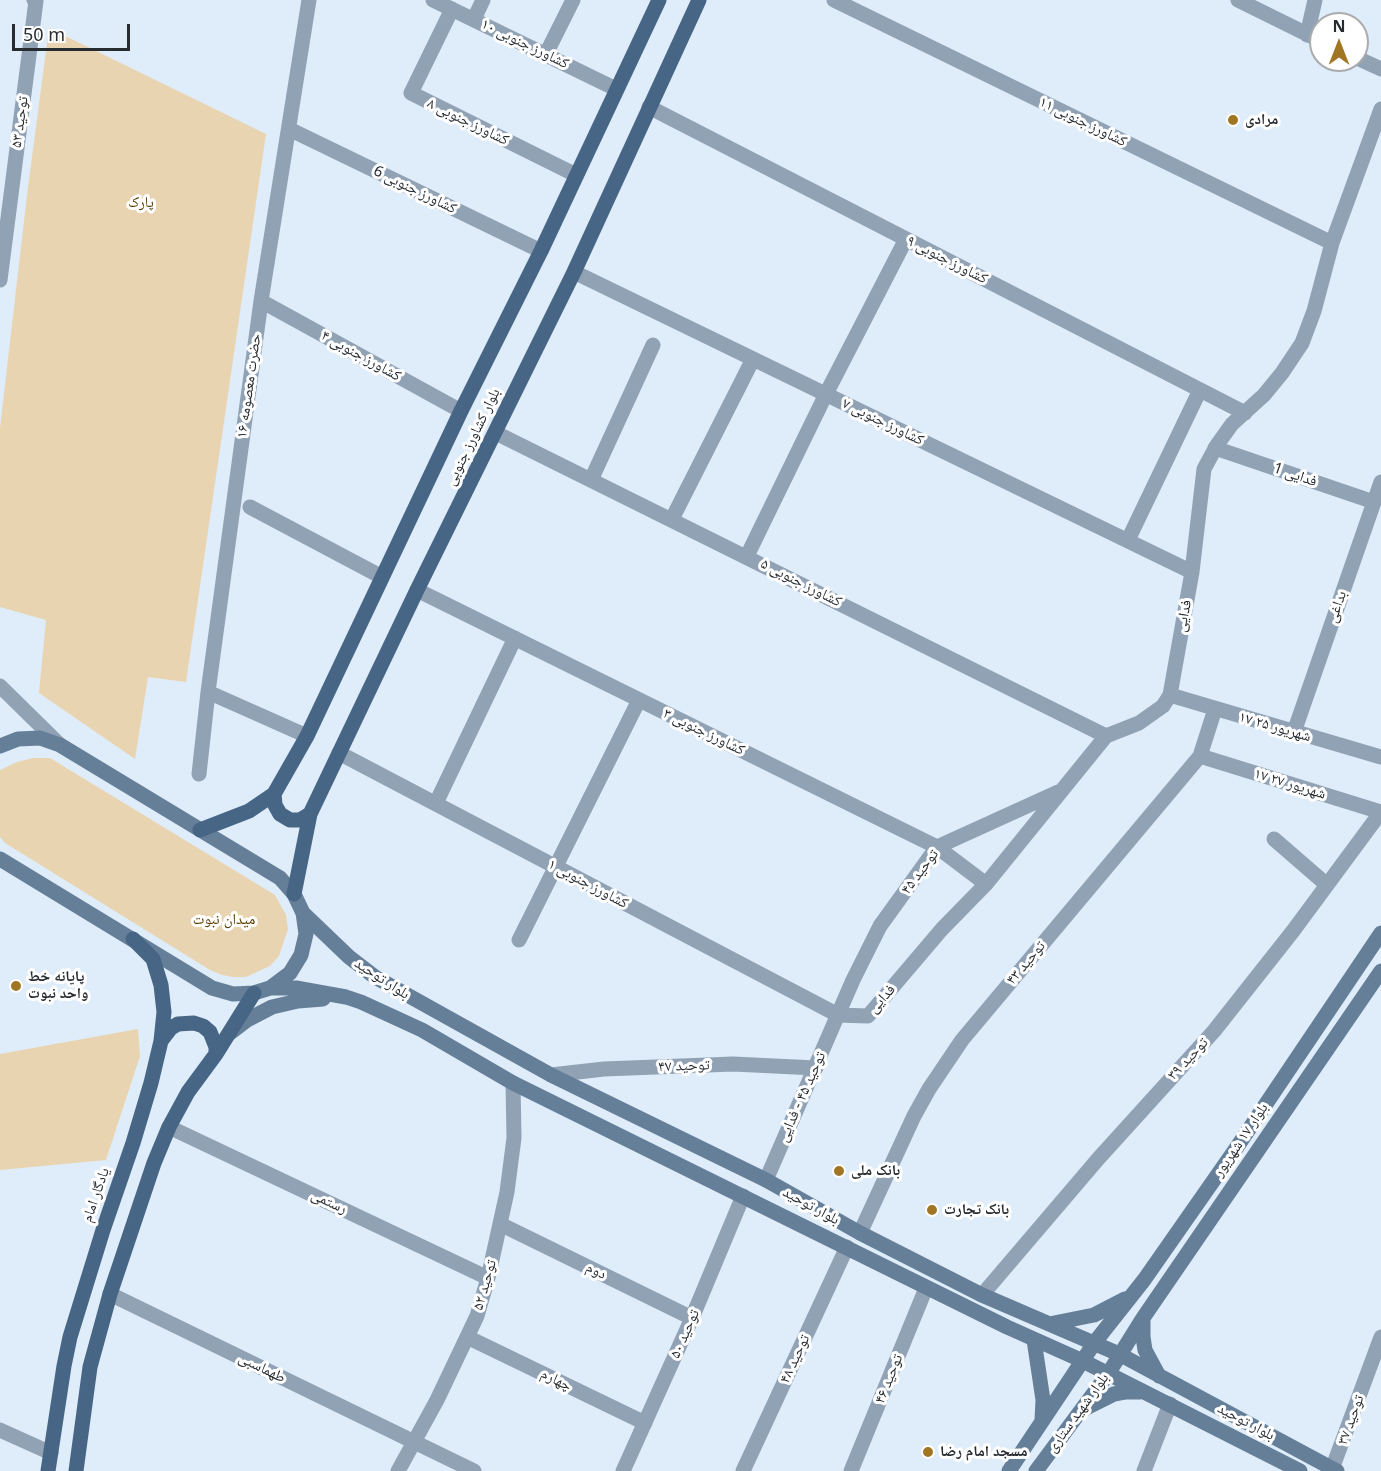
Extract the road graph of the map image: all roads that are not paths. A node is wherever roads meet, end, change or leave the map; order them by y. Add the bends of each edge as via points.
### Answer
1 (309, 0) edge
2 (433, 0) edge
3 (483, 0) edge
4 (573, 0) edge
5 (659, 0) edge
6 (699, 0) edge
7 (834, 0) edge
8 (1238, 0) edge
9 (35, 1) edge
10 (452, 9) junction
11 (474, 20) junction
12 (1309, 36) edge
13 (546, 54) junction
14 (616, 89) junction
15 (649, 107) junction
16 (1381, 109) edge
17 (289, 129) junction
18 (576, 175) junction
19 (6, 180) edge
20 (906, 239) junction
21 (1332, 243) junction
22 (541, 251) junction
23 (574, 272) junction
24 (0, 280) edge
25 (261, 301) junction
26 (653, 345) dead end
27 (753, 359) junction
28 (1200, 390) junction
29 (826, 394) junction
30 (461, 411) junction
31 (1245, 413) junction
32 (496, 433) junction
33 (1215, 448) junction
34 (591, 480) junction
35 (1381, 482) edge
36 (1374, 502) junction
37 (250, 507) dead end
38 (672, 519) junction
39 (1128, 540) junction
40 (747, 556) junction
41 (1192, 572) junction
42 (382, 577) junction
43 (417, 590) junction
44 (515, 638) junction
45 (0, 686) edge
46 (208, 692) junction
47 (1170, 695) junction
48 (639, 700) junction
49 (1215, 709) junction
50 (1294, 732) junction
51 (307, 736) junction
52 (1106, 736) junction
53 (60, 745) junction
54 (0, 746) edge
55 (339, 753) junction
56 (1200, 756) junction
57 (1381, 756) edge
58 (199, 774) dead end
59 (1060, 790) junction
60 (274, 795) junction
61 (436, 803) junction
62 (1381, 812) edge
63 (310, 814) junction
64 (200, 830) junction
65 (1274, 839) dead end
66 (937, 847) junction
67 (0, 858) edge
68 (556, 867) junction
69 (986, 884) junction
70 (1327, 885) junction
71 (294, 894) junction
72 (303, 913) junction
73 (1381, 933) edge
74 (133, 939) junction
75 (519, 940) dead end
76 (1381, 971) edge
77 (270, 988) junction
78 (254, 993) junction
79 (380, 1010) junction
80 (838, 1014) junction
81 (228, 1035) junction
82 (160, 1041) junction
83 (216, 1054) junction
84 (816, 1068) junction
85 (551, 1075) junction
86 (513, 1083) junction
87 (169, 1127) junction
88 (766, 1180) junction
89 (743, 1196) junction
90 (500, 1224) junction
91 (860, 1233) junction
92 (847, 1247) junction
93 (488, 1278) junction
94 (1144, 1280) junction
95 (927, 1288) junction
96 (1162, 1291) junction
97 (110, 1294) junction
98 (1133, 1294) junction
99 (982, 1295) junction
100 (693, 1318) junction
101 (1143, 1318) junction
102 (1048, 1324) junction
103 (466, 1337) junction
104 (1381, 1337) edge
105 (1034, 1340) junction
106 (1095, 1342) junction
107 (1119, 1354) junction
108 (1083, 1361) junction
109 (1108, 1374) junction
110 (1159, 1376) junction
111 (1146, 1393) junction
112 (1170, 1404) junction
113 (1079, 1412) junction
114 (1042, 1421) junction
115 (645, 1423) junction
116 (0, 1430) edge
117 (415, 1441) junction
118 (51, 1453) junction
119 (1335, 1470) edge
120 (48, 1471) edge
121 (76, 1471) edge
122 (398, 1471) edge
123 (474, 1471) edge
124 (623, 1471) edge
125 (743, 1471) edge
126 (851, 1471) edge
127 (1009, 1471) edge
128 (1036, 1471) edge
129 (1144, 1471) edge
130 (1300, 1471) edge

1 - 17 street, حضرت معصومه ۱۶
2 - 10 street, کشاورز جنوبی ۱۰
3 - 11 street
4 - 13 street
5 - 14 main road, بلوار کشاورز جنوبی
6 - 15 main road, بلوار کشاورز جنوبی
7 - 21 street, کشاورز جنوبی ۱۱
8 - 12 street
9 - 19 street, توحید ۵۳
10 - 11 street, کشاورز جنوبی ۱۰
10 - 18 street, کشاورز جنوبی ۸ via 411,93
11 - 13 street, کشاورز جنوبی ۱۰
13 - 14 street, کشاورز جنوبی ۱۰
14 - 18 main road, بلوار کشاورز جنوبی
15 - 20 street, کشاورز جنوبی ۹
15 - 23 main road, بلوار کشاورز جنوبی
16 - 21 street, فدایی
17 - 22 street, کشاورز جنوبی 6
17 - 25 street, حضرت معصومه ۱۶
18 - 22 main road, بلوار کشاورز جنوبی
19 - 24 street, توحید ۵۳
20 - 28 street, کشاورز جنوبی ۹
20 - 29 street
21 - 31 street, فدایی via 1302,343 1282,373
22 - 30 main road, بلوار کشاورز جنوبی
23 - 27 street, کشاورز جنوبی ۷
23 - 32 main road, بلوار کشاورز جنوبی
25 - 30 street, کشاورز جنوبی ۴
25 - 46 street, حضرت معصومه ۱۶
26 - 34 street
27 - 29 street, کشاورز جنوبی ۷
27 - 38 street
28 - 31 street, کشاورز جنوبی ۹
28 - 39 street
29 - 39 street, کشاورز جنوبی ۷
29 - 40 street
30 - 42 main road, بلوار کشاورز جنوبی
31 - 33 street, فدایی
32 - 34 street, کشاورز جنوبی ۵
32 - 43 main road, بلوار کشاورز جنوبی
33 - 36 street, فدایی 1
33 - 41 street, فدایی via 1204,469
34 - 38 street, کشاورز جنوبی ۵
35 - 36 street, بداغی
36 - 50 street, بداغی
37 - 42 street
38 - 40 street, کشاورز جنوبی ۵
39 - 41 street, کشاورز جنوبی ۷
40 - 52 street, کشاورز جنوبی ۵
41 - 47 street, فدایی
42 - 51 main road, بلوار کشاورز جنوبی
43 - 44 street, کشاورز جنوبی ۳
43 - 55 main road, بلوار کشاورز جنوبی
44 - 48 street, کشاورز جنوبی ۳
44 - 61 street
45 - 53 street
46 - 51 street
46 - 58 street, حضرت معصومه ۱۶
47 - 49 street, ۱۷ شهریور ۲۵
47 - 52 street, فدایی via 1163,706 1139,723
48 - 66 street, کشاورز جنوبی ۳
48 - 68 street
49 - 50 street, ۱۷ شهریور ۲۵
49 - 56 street, توحید ۴۳
50 - 57 street, ۱۷ شهریور ۲۵
51 - 60 main road, بلوار کشاورز جنوبی
52 - 59 street, فدایی
53 - 54 main road via 40,738 18,739
53 - 64 main road
55 - 61 street, کشاورز جنوبی ۱
55 - 63 main road, بلوار کشاورز جنوبی
56 - 62 street, ۱۷ شهریور ۲۷
56 - 91 street, توحید ۴۳ via 962,1040 914,1116
59 - 66 street, توحید ۴۵
59 - 69 street, فدایی
60 - 63 main road via 280,814 290,820
60 - 64 main road, بلوار کشاورز جنوبی via 249,811
61 - 68 street, کشاورز جنوبی ۱
62 - 70 street, توحید ۳۹
63 - 71 main road, بلوار کشاورز جنوبی
64 - 71 main road via 280,879
65 - 70 street
66 - 69 street, کشاورز جنوبی ۳
66 - 80 street, توحید ۴۵ via 880,926
67 - 74 main road
68 - 75 street
68 - 80 street, کشاورز جنوبی ۱
69 - 80 street, فدایی via 868,1016
70 - 99 street, توحید ۳۹ via 1214,1031
71 - 72 main road
72 - 77 main road via 306,934 301,955 290,972
72 - 85 main road, بلوار توحید via 375,977
73 - 94 main road, بلوار ۱۷ شهریور
74 - 78 main road via 212,988 232,994
74 - 82 main road, یادگار امام via 153,959 161,985 164,1012
76 - 96 main road, بلوار ۱۷ شهریور
77 - 78 main road
77 - 79 main road, بلوار توحید via 296,988 346,997
78 - 81 main road
79 - 81 main road via 328,999 285,1003 260,1012
79 - 86 main road, بلوار توحید
80 - 84 street, توحید ۴۵ - فدایی
81 - 83 main road
82 - 83 main road via 178,1024 194,1023 210,1032
82 - 118 main road, یادگار امام via 151,1083 70,1337
83 - 87 main road
84 - 85 street, توحید ۴۷ via 733,1064
84 - 88 street, توحید ۴۵ - فدایی
85 - 88 main road, بلوار توحید
86 - 89 main road, بلوار توحید
86 - 90 street, توحید ۵۲ via 514,1138
87 - 93 street, رستمی
87 - 97 main road
88 - 91 main road, بلوار توحید
89 - 92 main road, بلوار توحید
89 - 100 street, توحید ۵۰
90 - 93 street, توحید ۵۲
90 - 100 street, دوم
91 - 99 main road, بلوار توحید
92 - 95 main road, بلوار توحید
92 - 125 street, توحید ۴۸
93 - 103 street, توحید ۵۲
94 - 96 main road via 1149,1288
94 - 98 main road, بلوار ۱۷ شهریور
95 - 105 main road, بلوار توحید
95 - 126 street, توحید ۴۶
96 - 101 main road, بلوار ۱۷ شهریور
97 - 117 street, طهماسبی
97 - 121 main road via 90,1367
98 - 102 main road via 1094,1315
98 - 106 main road, بلوار ۱۷ شهریور
99 - 102 main road, بلوار توحید
100 - 115 street, توحید ۵۰
101 - 107 main road, بلوار ۱۷ شهریور
101 - 110 main road via 1145,1350
102 - 106 main road, بلوار توحید
103 - 115 street, چهارم
103 - 117 street, توحید ۵۲
104 - 119 street, توحید ۳۷
105 - 108 main road, بلوار توحید
105 - 114 main road via 1044,1400
106 - 107 main road, بلوار توحید
106 - 108 main road, بلوار شهید ستاری
107 - 109 main road, بلوار شهید ستاری
107 - 110 main road, بلوار توحید
108 - 109 main road, بلوار توحید
108 - 114 main road, بلوار شهید ستاری
109 - 111 main road, بلوار توحید
109 - 113 main road, بلوار شهید ستاری
110 - 119 main road, بلوار توحید
111 - 112 main road, بلوار توحید
111 - 113 main road via 1114,1394
112 - 129 street
112 - 130 main road, بلوار توحید
113 - 128 main road, بلوار شهید ستاری
114 - 127 main road, بلوار شهید ستاری
115 - 124 street, توحید ۵۰
116 - 118 street
117 - 122 street, توحید ۵۲
117 - 123 street, طهماسبی
118 - 120 main road, یادگار امام

